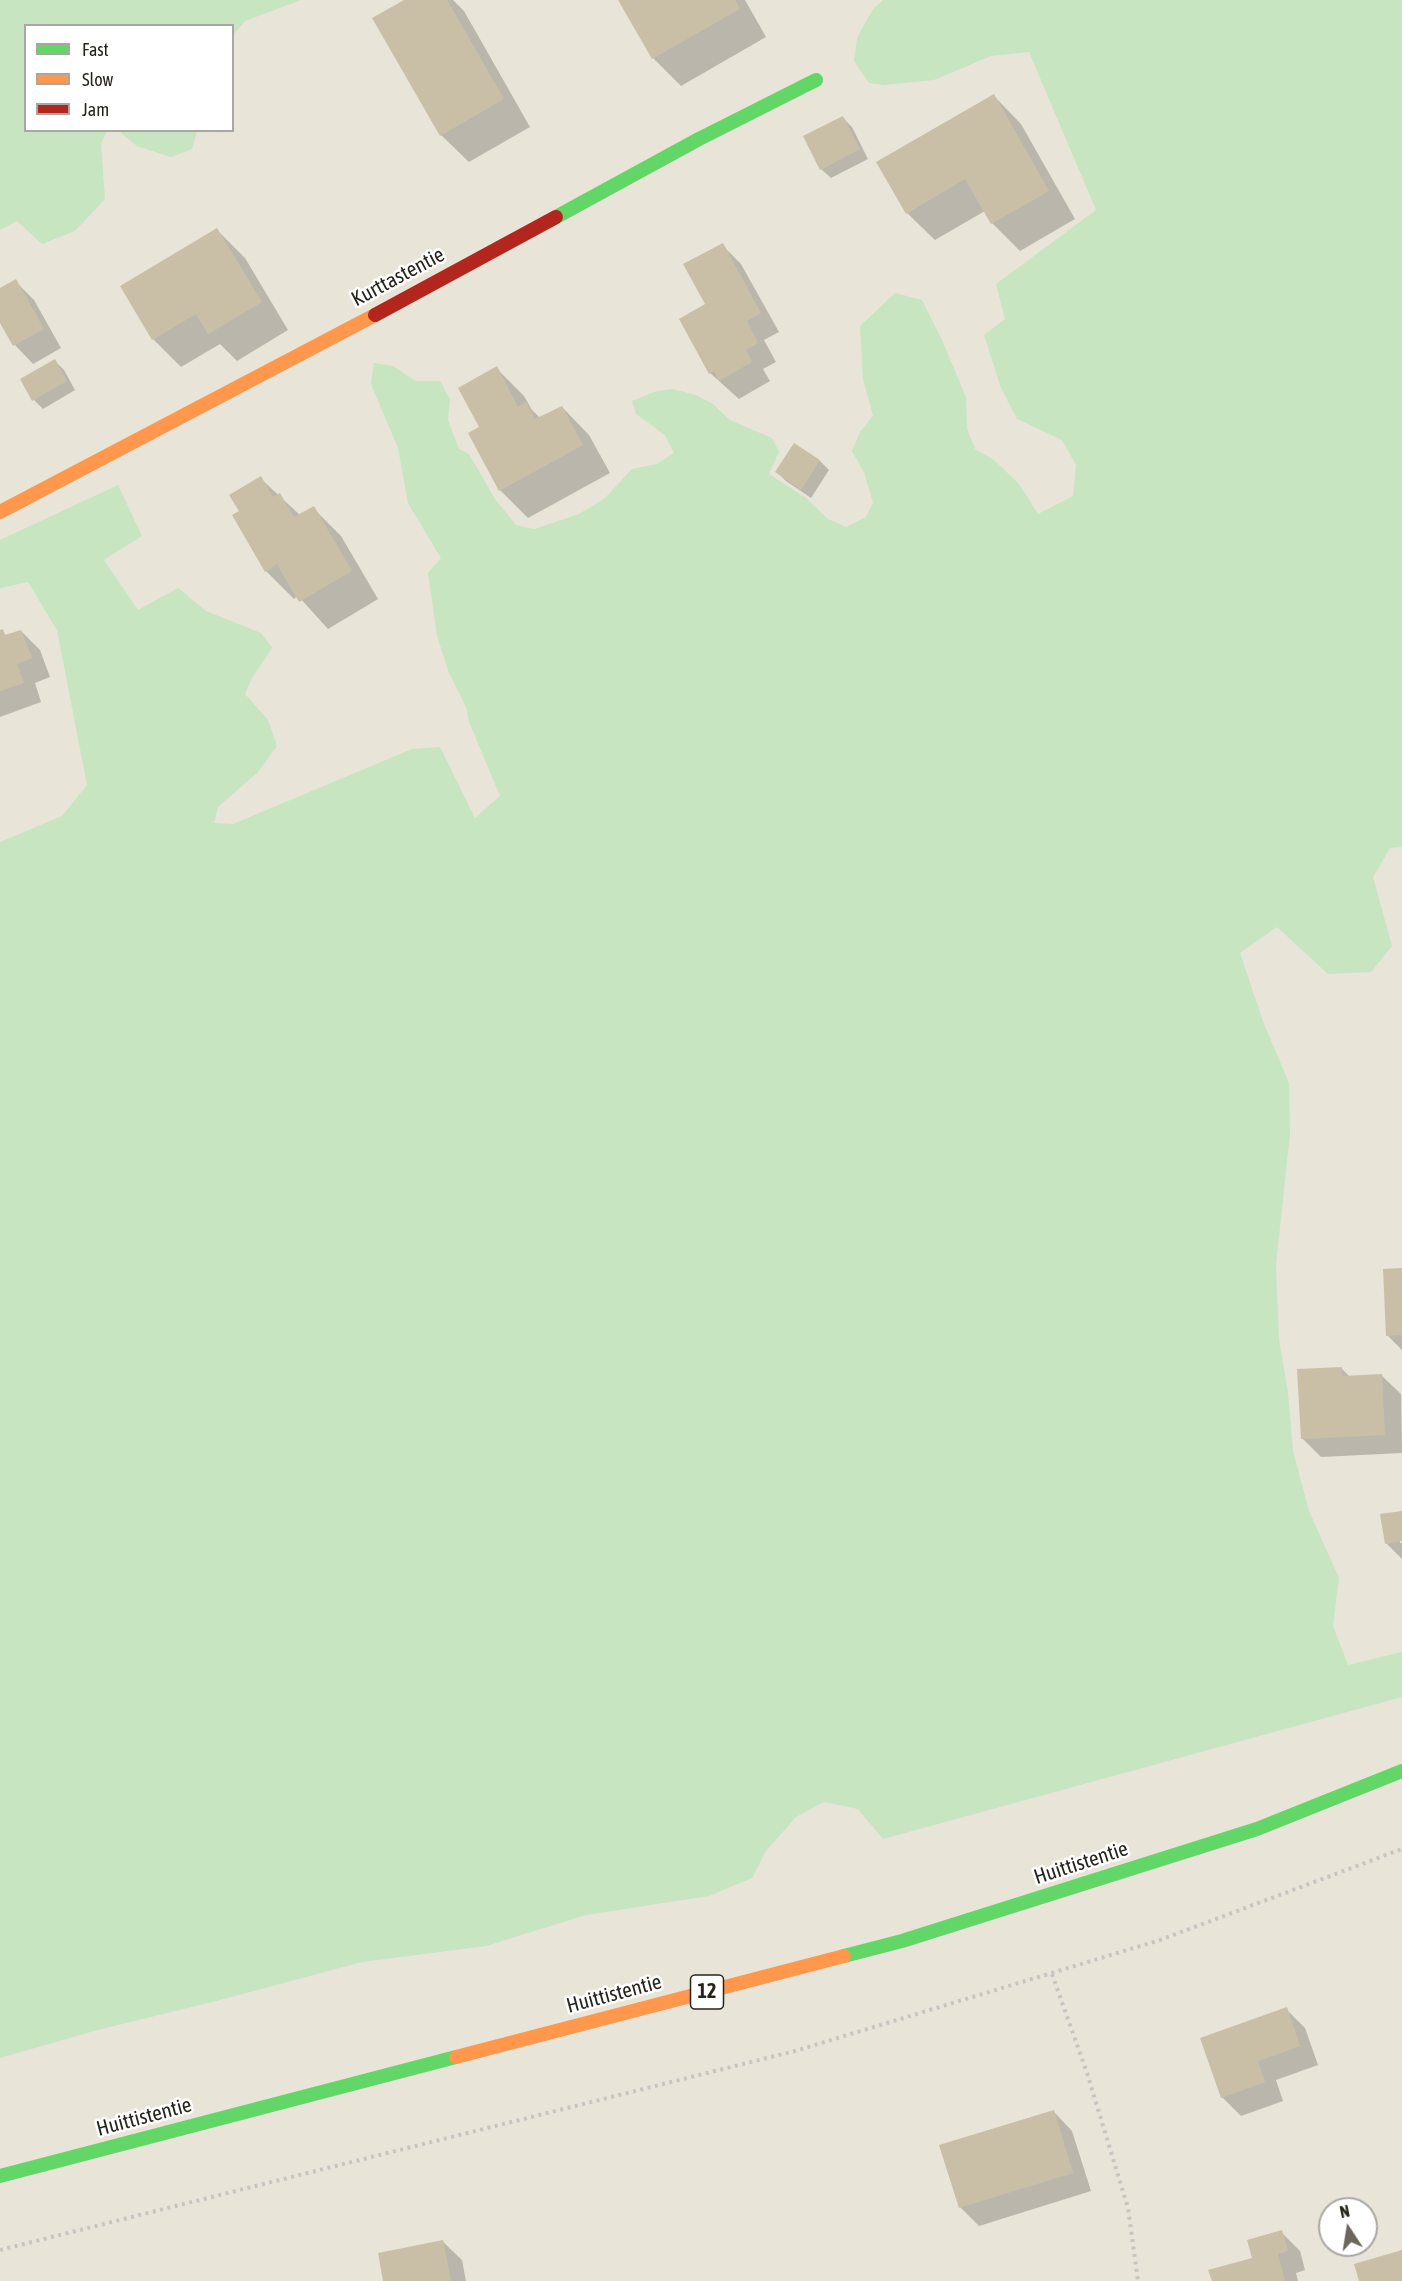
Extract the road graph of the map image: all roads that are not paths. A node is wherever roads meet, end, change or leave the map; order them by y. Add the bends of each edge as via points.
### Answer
1 (816, 80) dead end
2 (0, 513) edge
3 (1402, 1771) edge
4 (0, 2176) edge

1 - 2 main road, Kurttastentie
3 - 4 main road, Huittistentie / 12 via 1257,1829 902,1941

